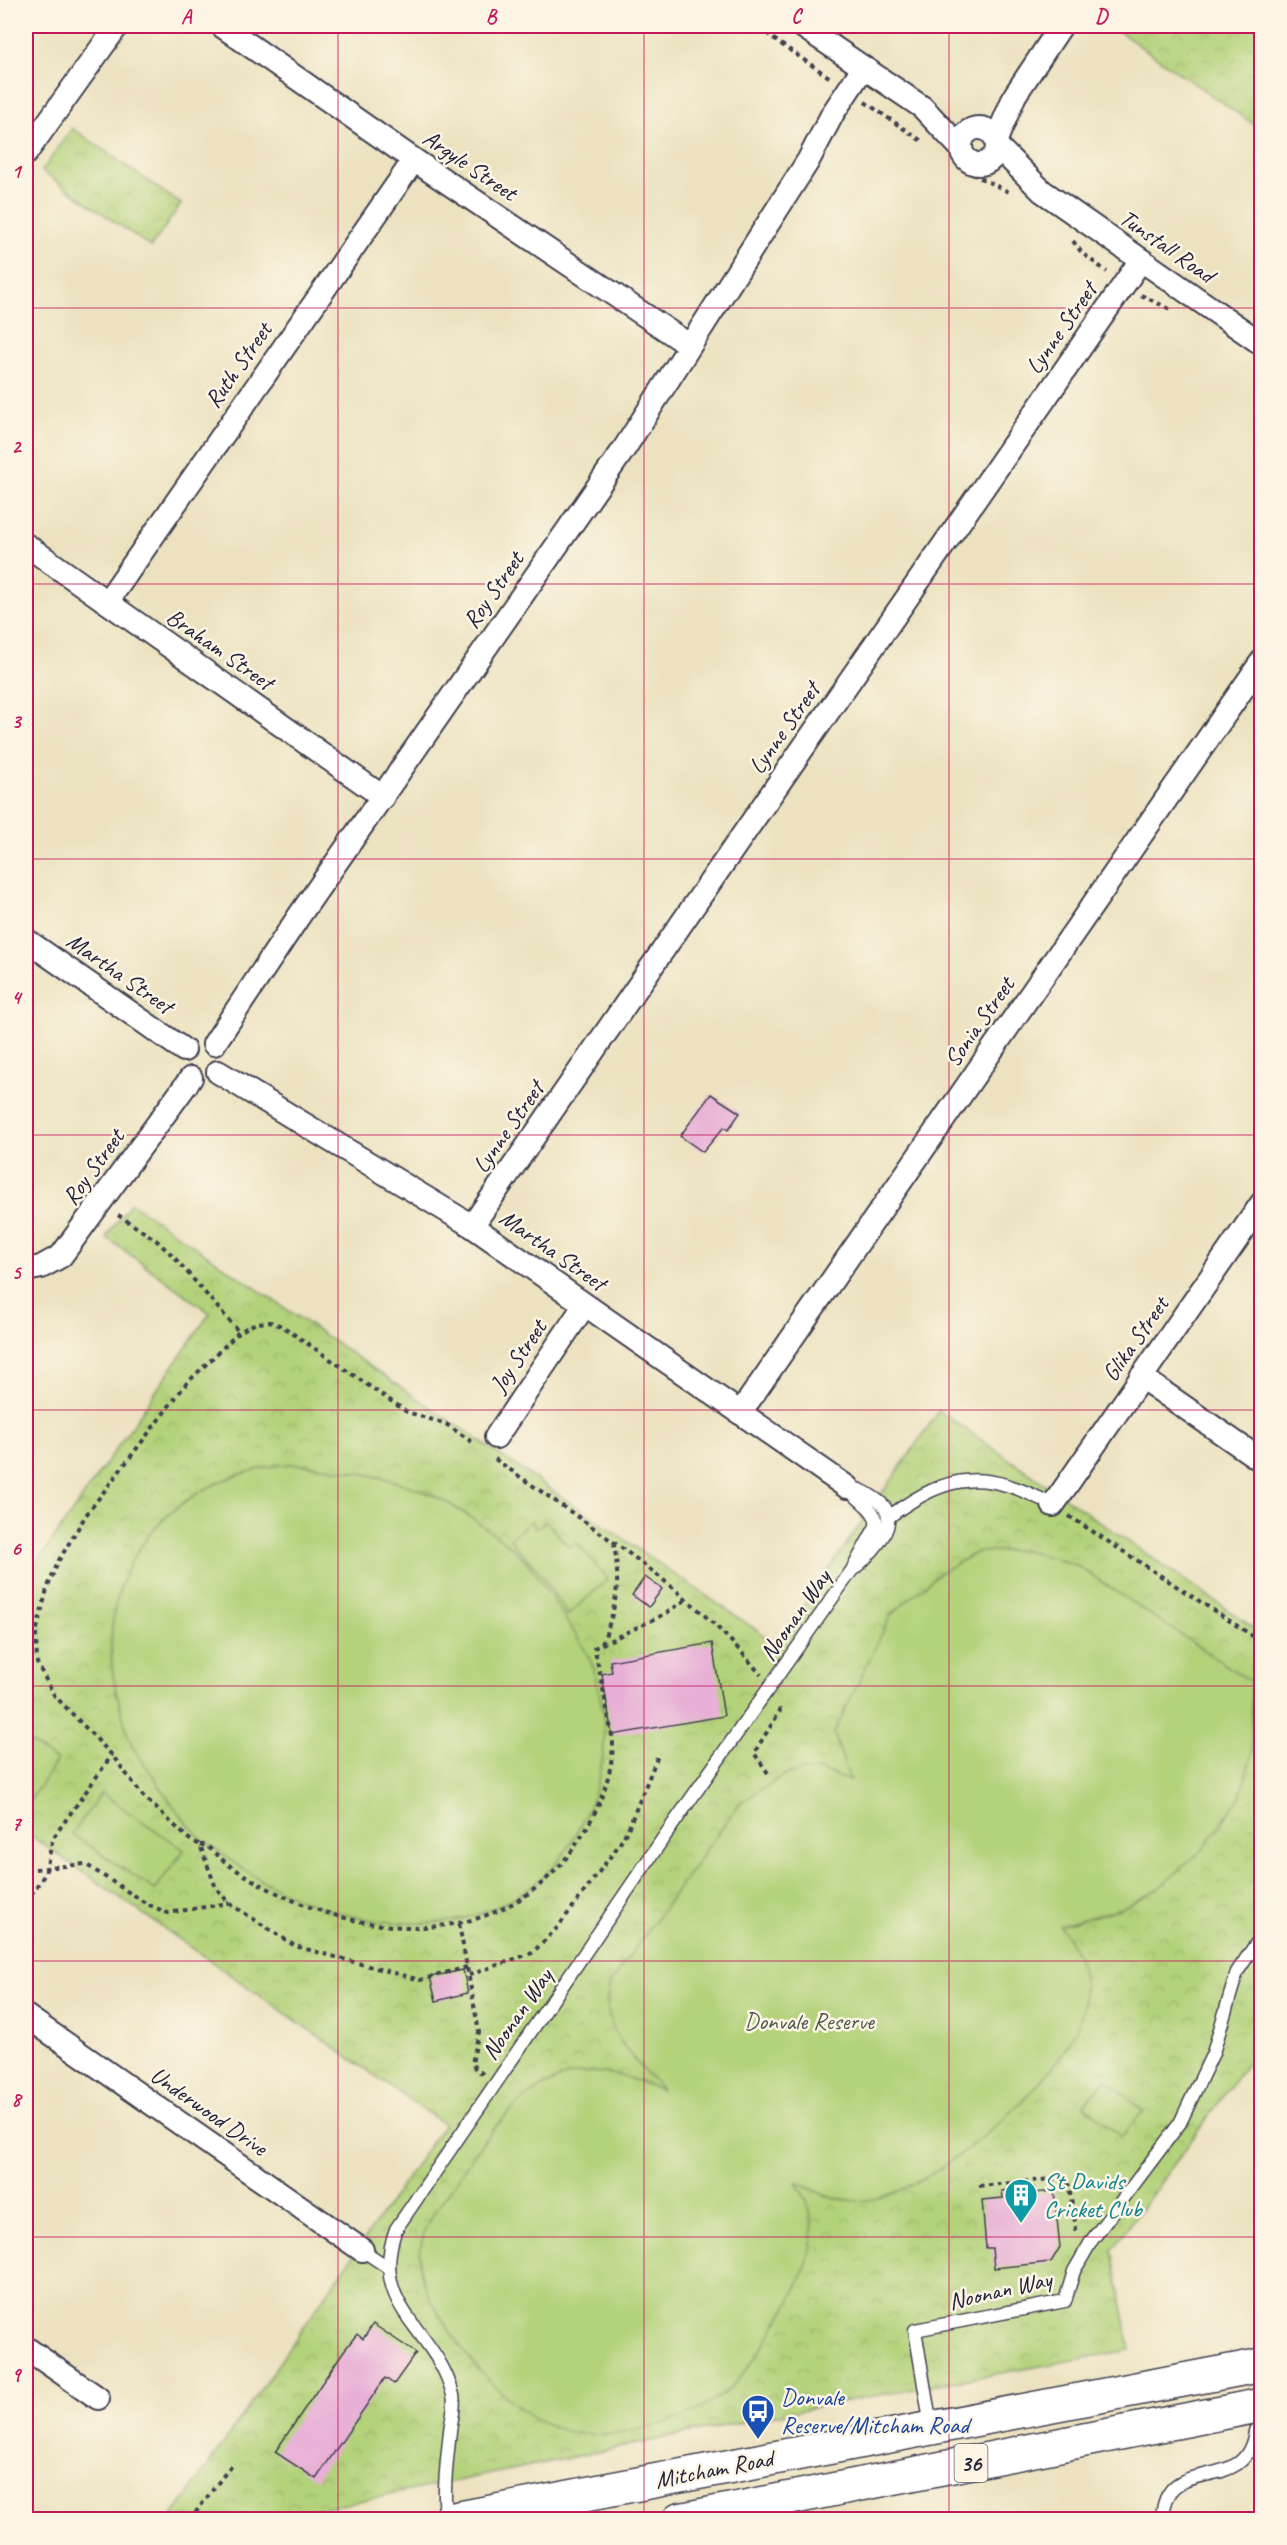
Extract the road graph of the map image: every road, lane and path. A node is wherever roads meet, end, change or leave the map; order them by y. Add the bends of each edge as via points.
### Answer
1 (117, 26) edge
2 (222, 26) edge
3 (761, 26) edge
4 (802, 26) edge
5 (1061, 26) edge
6 (870, 72) junction
7 (854, 95) junction
8 (925, 144) dead end
9 (979, 146) junction
10 (26, 153) edge
11 (414, 160) junction
12 (1020, 199) dead end
13 (1068, 234) dead end
14 (1141, 260) junction
15 (1124, 284) junction
16 (1180, 313) dead end
17 (1262, 344) edge
18 (689, 345) junction
19 (26, 545) edge
20 (107, 602) junction
21 (1262, 661) edge
22 (383, 797) junction
23 (26, 940) edge
24 (214, 1044) junction
25 (184, 1050) junction
26 (218, 1072) junction
27 (190, 1078) junction
28 (101, 1203) junction
29 (1262, 1203) edge
30 (472, 1226) junction
31 (26, 1270) edge
32 (584, 1306) junction
33 (239, 1332) junction
34 (1141, 1377) junction
35 (740, 1413) junction
36 (489, 1447) junction
37 (1262, 1461) edge
38 (847, 1487) junction
39 (1053, 1505) junction
40 (875, 1514) joint
41 (890, 1516) junction
42 (614, 1544) junction
43 (852, 1570) junction
44 (687, 1599) junction
45 (1262, 1642) edge
46 (602, 1644) junction
47 (768, 1666) dead end
48 (761, 1675) junction
49 (754, 1685) dead end
50 (770, 1687) junction
51 (659, 1753) dead end
52 (112, 1755) junction
53 (768, 1773) dead end
54 (200, 1845) junction
55 (46, 1868) junction
56 (26, 1870) edge
57 (26, 1902) edge
58 (229, 1903) junction
59 (459, 1924) junction
60 (1262, 1935) edge
61 (467, 1967) junction
62 (469, 1975) junction
63 (26, 2016) edge
64 (484, 2076) dead end
65 (979, 2186) dead end
66 (1092, 2240) junction
67 (362, 2250) joint
68 (389, 2268) junction
69 (26, 2348) edge
70 (1262, 2365) edge
71 (98, 2398) dead end
72 (1258, 2418) edge
73 (931, 2427) junction
74 (233, 2463) dead end
75 (936, 2470) junction
76 (190, 2520) edge
77 (448, 2520) edge
78 (680, 2520) edge
79 (1162, 2520) edge

1 - 10 street
2 - 11 street, Argyle Street
3 - 7 path via 772,38
4 - 6 street, Tunstall Road
5 - 9 street
6 - 7 street, Roy Street
6 - 9 street, Tunstall Road
7 - 8 path
7 - 18 street, Roy Street via 833,113 808,161
9 - 12 path
9 - 14 street, Tunstall Road
11 - 18 street, Argyle Street
11 - 20 street, Ruth Street
13 - 15 path via 1089,260
14 - 15 street, Lynne Street
14 - 17 street, Tunstall Road
15 - 16 path via 1149,301
15 - 30 street, Lynne Street
18 - 22 street, Roy Street via 617,459
19 - 20 street, Braham Street
20 - 22 street, Braham Street
21 - 35 street, Sonia Street
22 - 24 street, Roy Street
23 - 25 street, Martha Street
24 - 25 street via 198,1040
24 - 26 street via 222,1057
25 - 27 street via 181,1066
26 - 27 street via 206,1081
26 - 30 street, Martha Street
27 - 28 street, Roy Street
28 - 31 street, Roy Street via 61,1256
28 - 33 path via 156,1240
29 - 34 street, Glika Street
30 - 32 street, Martha Street
32 - 35 street, Martha Street
32 - 36 street, Joy Street
33 - 36 path via 255,1323 282,1326 407,1412 446,1424
33 - 52 path via 186,1384 86,1515 47,1589 36,1633 37,1663 54,1695
34 - 37 street
34 - 39 street, Glika Street
35 - 38 street, Martha Street
36 - 42 path
38 - 40 lane, Martha Street
38 - 41 lane, Martha Street via 882,1503
39 - 41 lane via 1014,1486 963,1482 932,1489
39 - 45 path
40 - 43 lane, Noonan Way via 876,1526
41 - 43 lane, Noonan Way via 880,1539
42 - 44 path
42 - 46 path via 618,1573 616,1604
43 - 50 lane, Noonan Way
44 - 46 path
44 - 48 path via 736,1645
46 - 59 path via 594,1647 613,1743 600,1803 583,1836 547,1881 502,1909
47 - 48 path
48 - 49 path
48 - 50 path
50 - 53 path via 780,1711 754,1753
50 - 68 lane, Noonan Way via 402,2219 393,2238
51 - 62 path via 619,1845 558,1927 532,1953
52 - 54 path via 143,1796
52 - 55 path via 53,1838
54 - 58 path via 216,1888
54 - 59 path via 206,1845 236,1871 275,1893 330,1916 412,1928
55 - 56 path
55 - 57 path
55 - 58 path via 86,1864 147,1904 168,1913
58 - 61 path via 295,1946 420,1980
59 - 61 path
60 - 66 lane, Noonan Way via 1236,1972 1213,2053 1180,2122
61 - 62 path
62 - 64 path via 479,2032 472,2063
63 - 67 street, Underwood Drive
65 - 66 path via 1063,2178 1069,2186 1076,2229
66 - 73 lane, Noonan Way via 1074,2271 1065,2301 915,2330
67 - 68 lane
68 - 77 lane, Noonan Way via 396,2298 448,2375 454,2398 443,2492
69 - 71 street
70 - 73 main road, Mitcham Road / 36
72 - 75 main road, Mitcham Road / 36
72 - 79 lane via 1253,2447 1238,2465 1176,2485 1163,2506
73 - 75 main road
73 - 77 main road, Mitcham Road / 36
74 - 76 path
75 - 78 main road, Mitcham Road / 36

